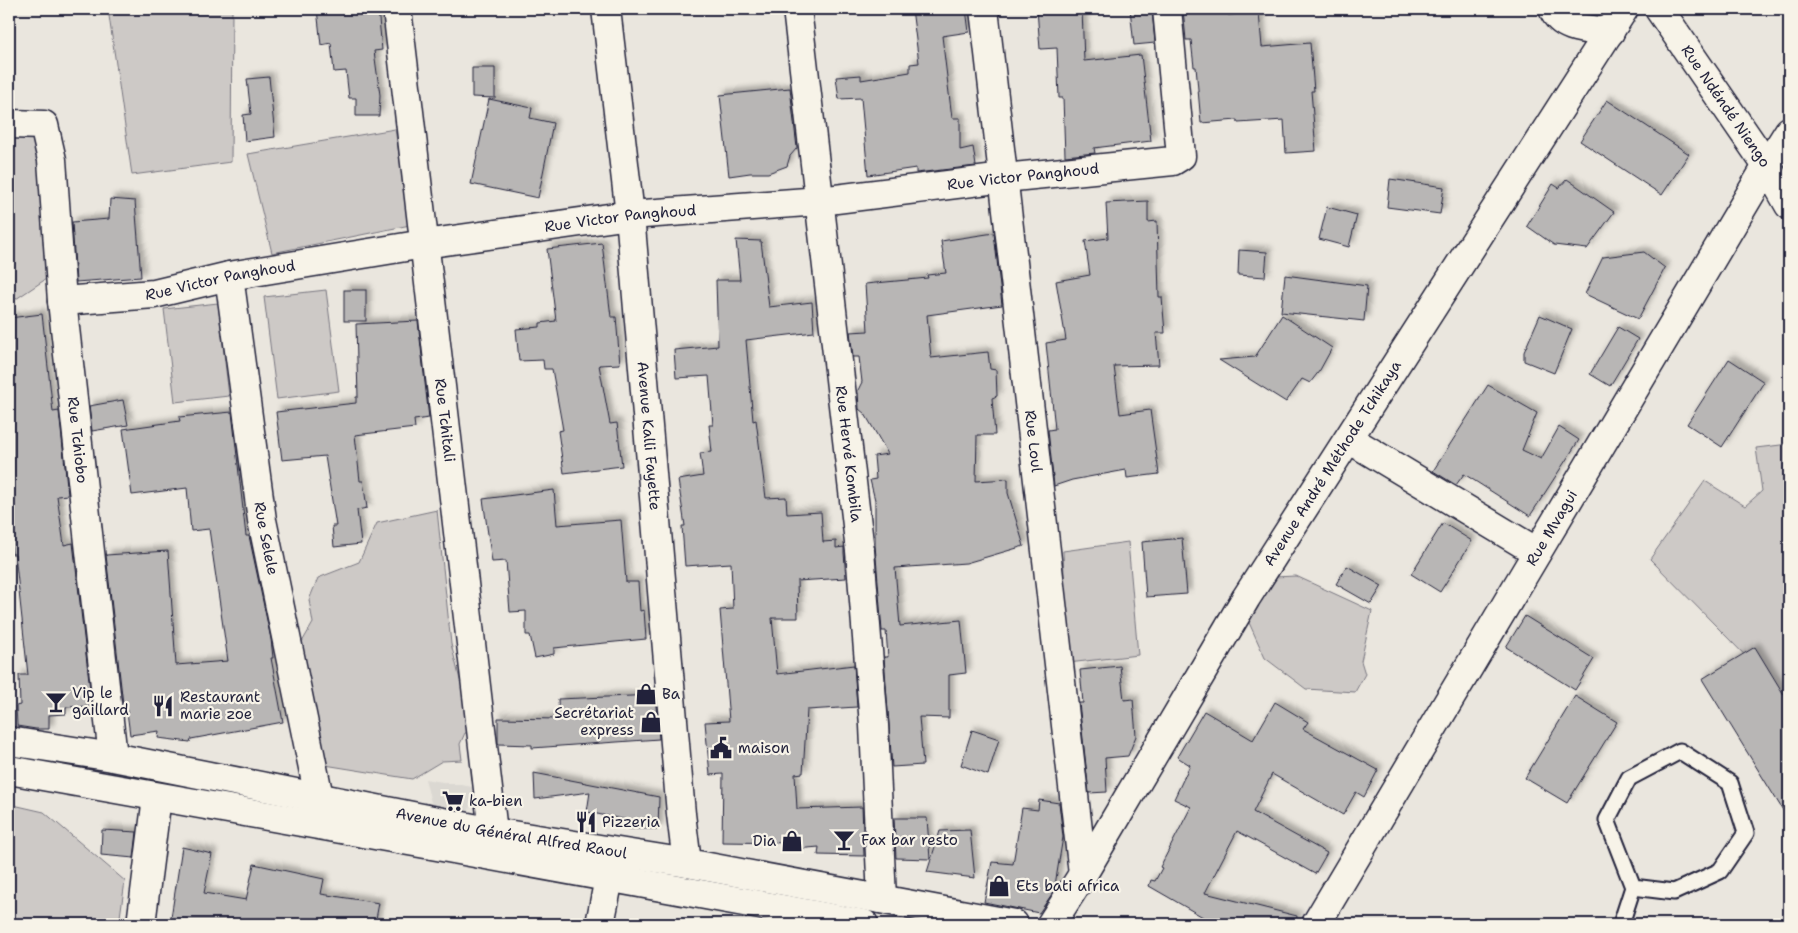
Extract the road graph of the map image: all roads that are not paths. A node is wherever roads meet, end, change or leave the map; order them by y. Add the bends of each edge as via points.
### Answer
1 (397, 9) edge
2 (606, 9) edge
3 (797, 9) edge
4 (984, 9) edge
5 (1166, 9) edge
6 (1553, 9) edge
7 (1624, 9) edge
8 (1659, 9) edge
9 (1610, 32) junction
10 (9, 124) edge
11 (1789, 131) edge
12 (1766, 166) junction
13 (1004, 178) junction
14 (820, 201) junction
15 (1789, 205) edge
16 (630, 215) junction
17 (424, 244) junction
18 (229, 276) junction
19 (62, 300) junction
20 (1349, 439) junction
21 (1537, 552) junction
22 (9, 741) edge
23 (113, 757) junction
24 (9, 770) edge
25 (157, 797) junction
26 (319, 797) junction
27 (493, 832) junction
28 (687, 863) junction
29 (1083, 874) junction
30 (609, 878) junction
31 (1633, 887) junction
32 (882, 900) junction
33 (140, 924) edge
34 (600, 924) edge
35 (864, 924) edge
36 (1014, 924) edge
37 (1051, 924) edge
38 (1316, 924) edge
39 (1621, 924) edge

1 - 17 street, Rue Tchitali
2 - 16 street, Avenue Kalli Fayette
3 - 14 street, Rue Hervé Kombila
4 - 13 street, Rue Loul
5 - 13 street, Rue Victor Panghoud via 1182,156 1173,161
6 - 9 street via 1565,24
7 - 9 street, Avenue André Méthode Tchikaya
8 - 12 street, Rue Ndéndé Niengo
9 - 20 street, Avenue André Méthode Tchikaya
10 - 19 street, Rue Tchiobo via 44,124 52,160
11 - 12 street, Rue Mvagui
12 - 15 street, Rue Ndéndé Niengo
12 - 21 street, Rue Mvagui
13 - 14 street, Rue Victor Panghoud
13 - 29 street, Rue Loul
14 - 16 street, Rue Victor Panghoud
14 - 32 street, Rue Hervé Kombila via 860,551 874,725
16 - 17 street, Rue Victor Panghoud
16 - 28 street, Avenue Kalli Fayette
17 - 18 street, Rue Victor Panghoud
17 - 27 street, Rue Tchitali
18 - 19 street, Rue Victor Panghoud via 154,294
18 - 26 street, Rue Selele via 262,520
19 - 23 street, Rue Tchiobo
20 - 21 street
20 - 29 street, Avenue André Méthode Tchikaya via 1246,598
21 - 38 street, Rue Mvagui
22 - 23 street, Avenue du Général Alfred Raoul
23 - 26 street, Avenue du Général Alfred Raoul
24 - 25 street, Avenue du Général Alfred Raoul
25 - 30 street, Avenue du Général Alfred Raoul
25 - 33 street
26 - 27 street, Avenue du Général Alfred Raoul
27 - 28 street, Avenue du Général Alfred Raoul
28 - 32 street, Avenue du Général Alfred Raoul
29 - 37 street, Avenue André Méthode Tchikaya
30 - 34 street
30 - 35 street, Avenue du Général Alfred Raoul
31 - 31 lane via 1674,892 1720,872 1746,833 1730,783 1680,751 1629,778 1607,820
31 - 39 lane
32 - 36 street, Avenue du Général Alfred Raoul

